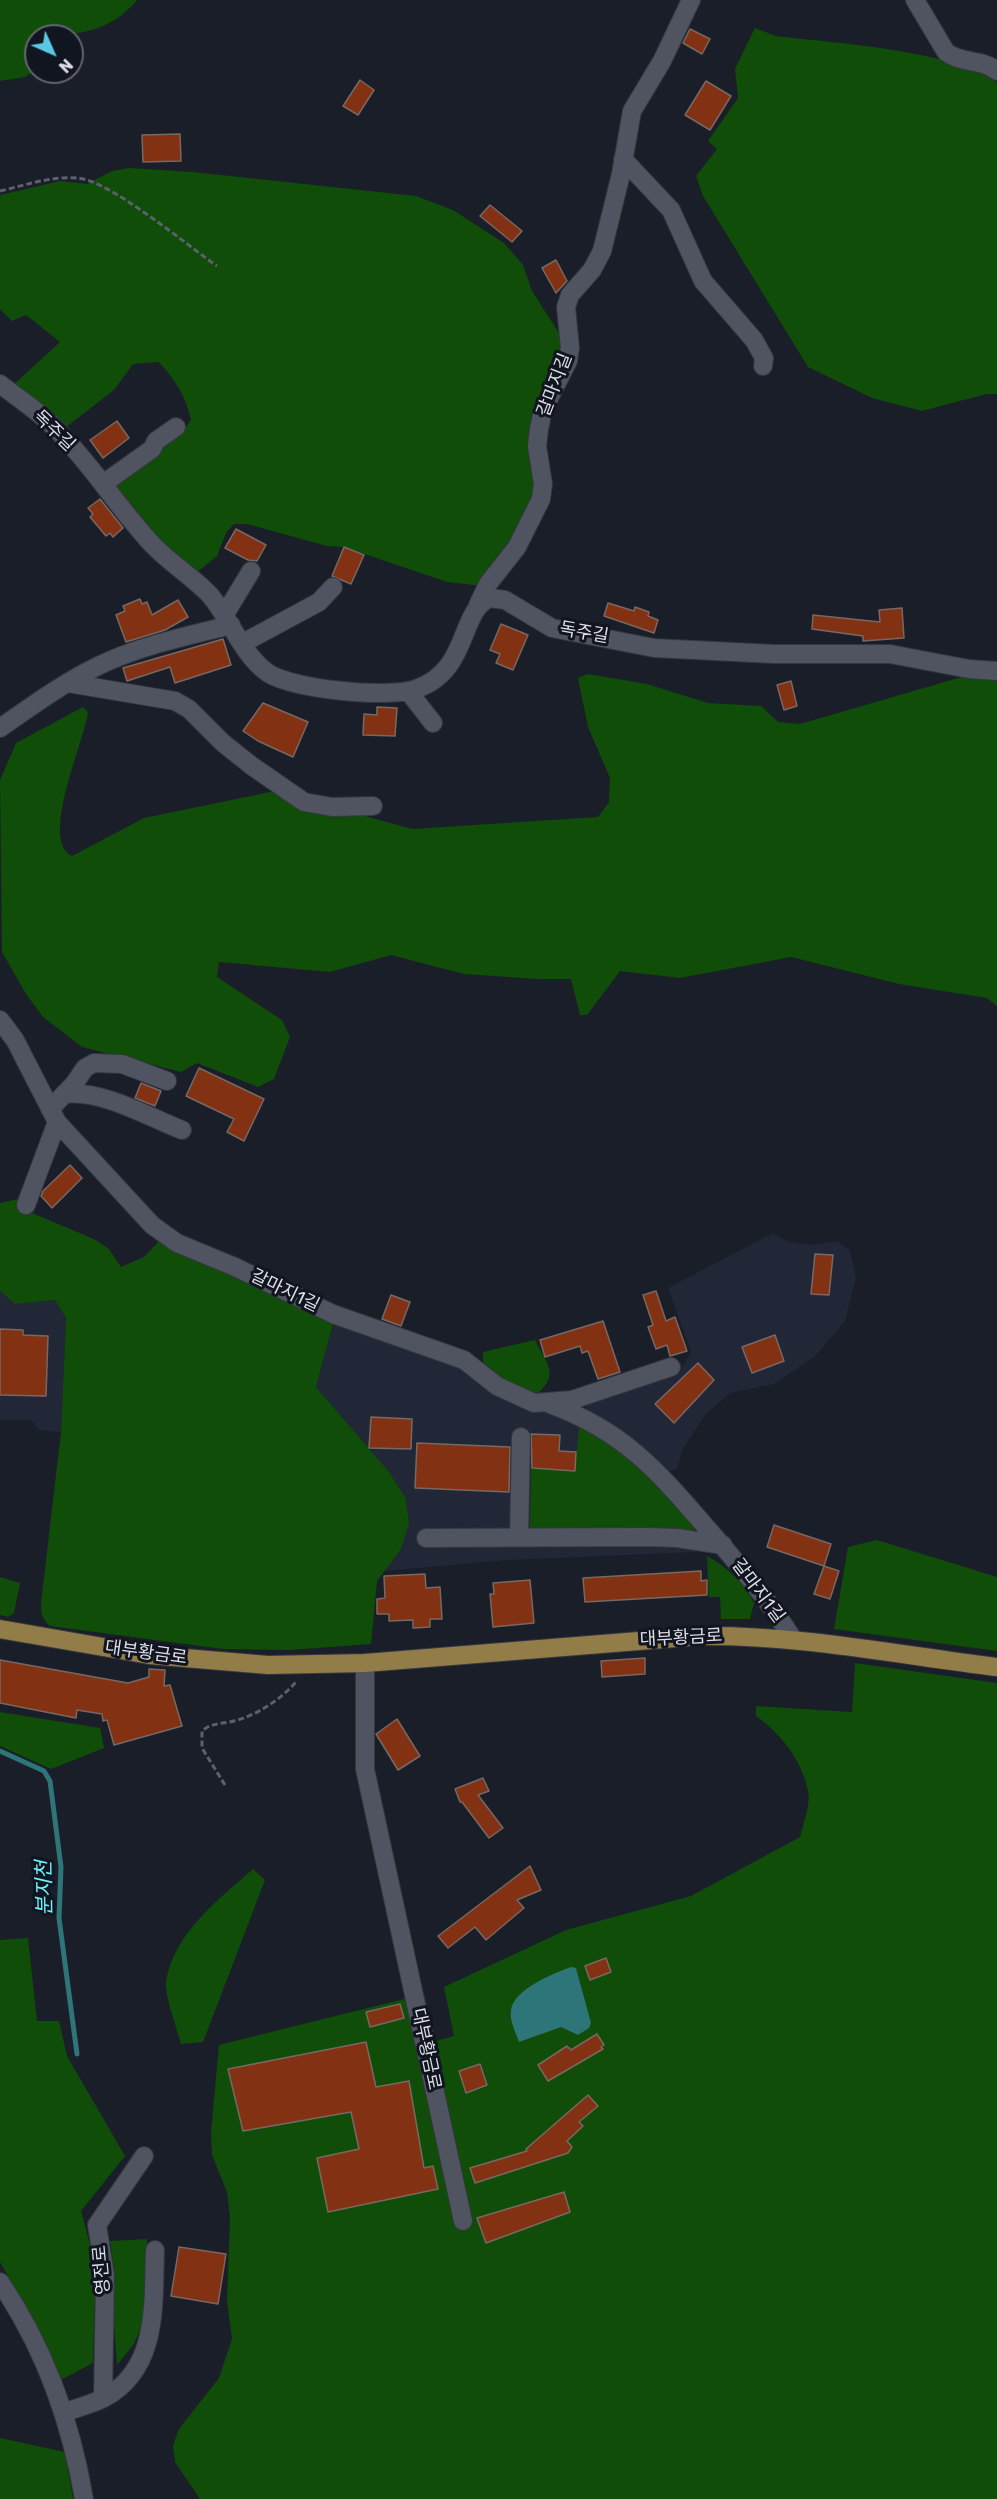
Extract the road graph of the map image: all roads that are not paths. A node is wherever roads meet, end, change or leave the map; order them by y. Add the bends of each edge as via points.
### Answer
1 (692, 0) edge
2 (915, 0) edge
3 (997, 71) edge
4 (623, 159) junction
5 (763, 366) dead end
6 (0, 384) edge
7 (176, 427) dead end
8 (103, 483) junction
9 (251, 571) dead end
10 (333, 587) dead end
11 (478, 606) junction
12 (228, 620) junction
13 (243, 643) junction
14 (997, 671) edge
15 (68, 682) junction
16 (408, 691) junction
17 (433, 723) dead end
18 (0, 728) edge
19 (372, 806) dead end
20 (0, 1020) edge
21 (167, 1080) dead end
22 (64, 1094) junction
23 (53, 1115) junction
24 (182, 1130) dead end
25 (26, 1205) dead end
26 (671, 1367) dead end
27 (549, 1403) junction
28 (521, 1437) dead end
29 (519, 1537) junction
30 (426, 1538) dead end
31 (723, 1545) junction
32 (0, 1629) edge
33 (793, 1639) junction
34 (364, 1663) junction
35 (997, 1667) edge
36 (144, 2156) dead end
37 (464, 2221) dead end
38 (155, 2250) dead end
39 (0, 2282) edge
40 (103, 2398) junction
41 (64, 2412) junction
42 (84, 2499) edge

1 - 4 street, 갈마지길 via 632,111
2 - 3 street via 946,52
4 - 5 street via 671,210 703,281 754,340 764,358
4 - 11 street, 갈마지길 via 602,251 566,306 568,361 543,410 539,429 541,499 517,547 488,585
6 - 8 street, 독주길 via 58,431
7 - 8 street
8 - 12 street, 독주길 via 149,541 208,594
9 - 12 street
10 - 13 street via 319,602
11 - 14 street, 독주길 via 489,598 505,600 552,628 660,649 890,654
11 - 16 street, 독주길 via 449,666 427,685
12 - 13 street, 독주길
12 - 15 street via 121,656
13 - 16 street, 독주길 via 267,672 284,679 353,692
15 - 18 street
15 - 19 street via 175,701 252,766 304,802 332,807
16 - 17 street
20 - 23 street, 갈마지1길 via 15,1040
21 - 22 street via 122,1064 94,1063
22 - 23 street
22 - 24 street via 76,1092 102,1098
23 - 25 street
23 - 27 street, 갈마지1길 via 152,1225 177,1243 333,1314 464,1360 511,1393
26 - 27 street, 갈마지1길 via 572,1400
27 - 31 street, 갈마지1길 via 587,1420 638,1452
28 - 29 street
29 - 30 street, 갈마지1길
29 - 31 street, 갈마지1길 via 667,1538
31 - 33 street, 갈마지1길
32 - 34 main road, 대부황금로 via 198,1661
33 - 34 main road, 대부황금로 via 701,1636
33 - 35 main road, 대부황금로
34 - 37 street, 대부황금로 via 365,1769
36 - 40 street, 영전로 via 97,2226 105,2275
38 - 40 street via 151,2334 141,2361 126,2383
39 - 41 street via 35,2343
40 - 41 street
41 - 42 street

